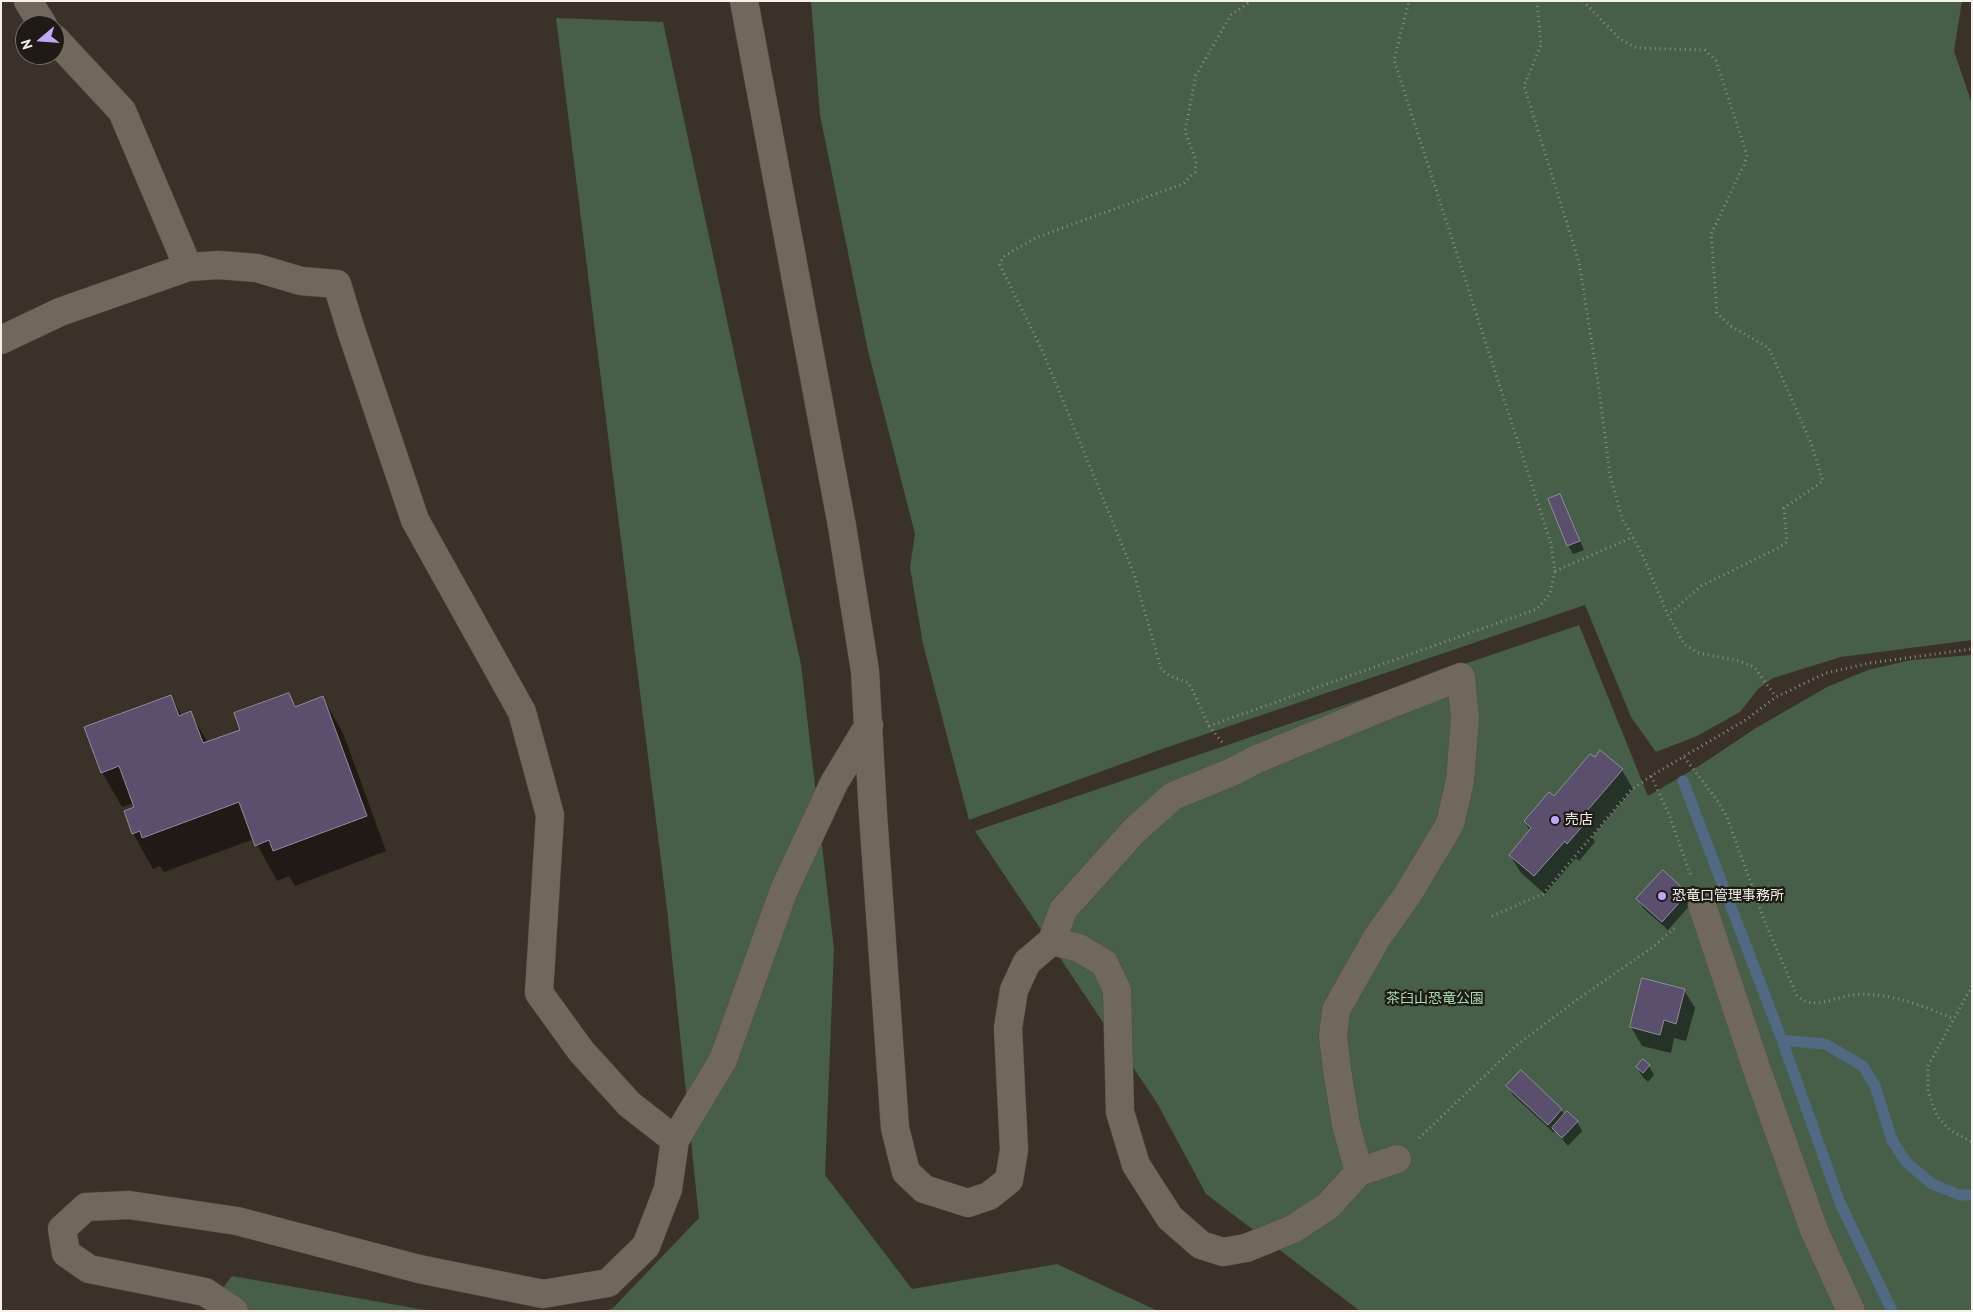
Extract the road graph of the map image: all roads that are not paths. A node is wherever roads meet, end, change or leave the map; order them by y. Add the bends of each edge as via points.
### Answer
1 (28, 1) edge
2 (744, 1) edge
3 (37, 15) edge
4 (65, 50) edge
5 (188, 267) junction
6 (1, 340) edge
7 (869, 725) junction
8 (1702, 905) road end
9 (1052, 941) junction
10 (675, 1140) junction
11 (1397, 1159) road end
12 (1359, 1172) junction
13 (234, 1311) edge
14 (1851, 1311) edge

1 - 3 street
2 - 7 street via 842,526 865,671
4 - 5 street via 122,111
5 - 6 street via 60,312
5 - 10 street via 258,268 301,281 337,284 415,520 522,712 550,815 539,993 581,1051 629,1104
7 - 9 street via 895,1128 906,1172 924,1189 968,1203 989,1196 1009,1180 1014,1150 1008,1028 1014,990 1027,962
7 - 10 street via 834,783 784,890 723,1060
8 - 14 street via 1814,1230
9 - 12 street via 1079,948 1104,963 1117,990 1120,1112 1136,1165 1170,1218 1201,1245 1222,1252 1246,1248 1293,1229 1328,1206
9 - 12 street via 1063,910 1134,831 1173,796 1461,677 1465,718 1460,781 1450,824 1408,894 1378,936 1336,1010 1333,1036 1337,1070 1346,1125
10 - 13 street via 668,1189 646,1246 608,1284 543,1294 419,1269 236,1221 129,1205 86,1207 62,1229 66,1253 89,1270 205,1292
11 - 12 street

